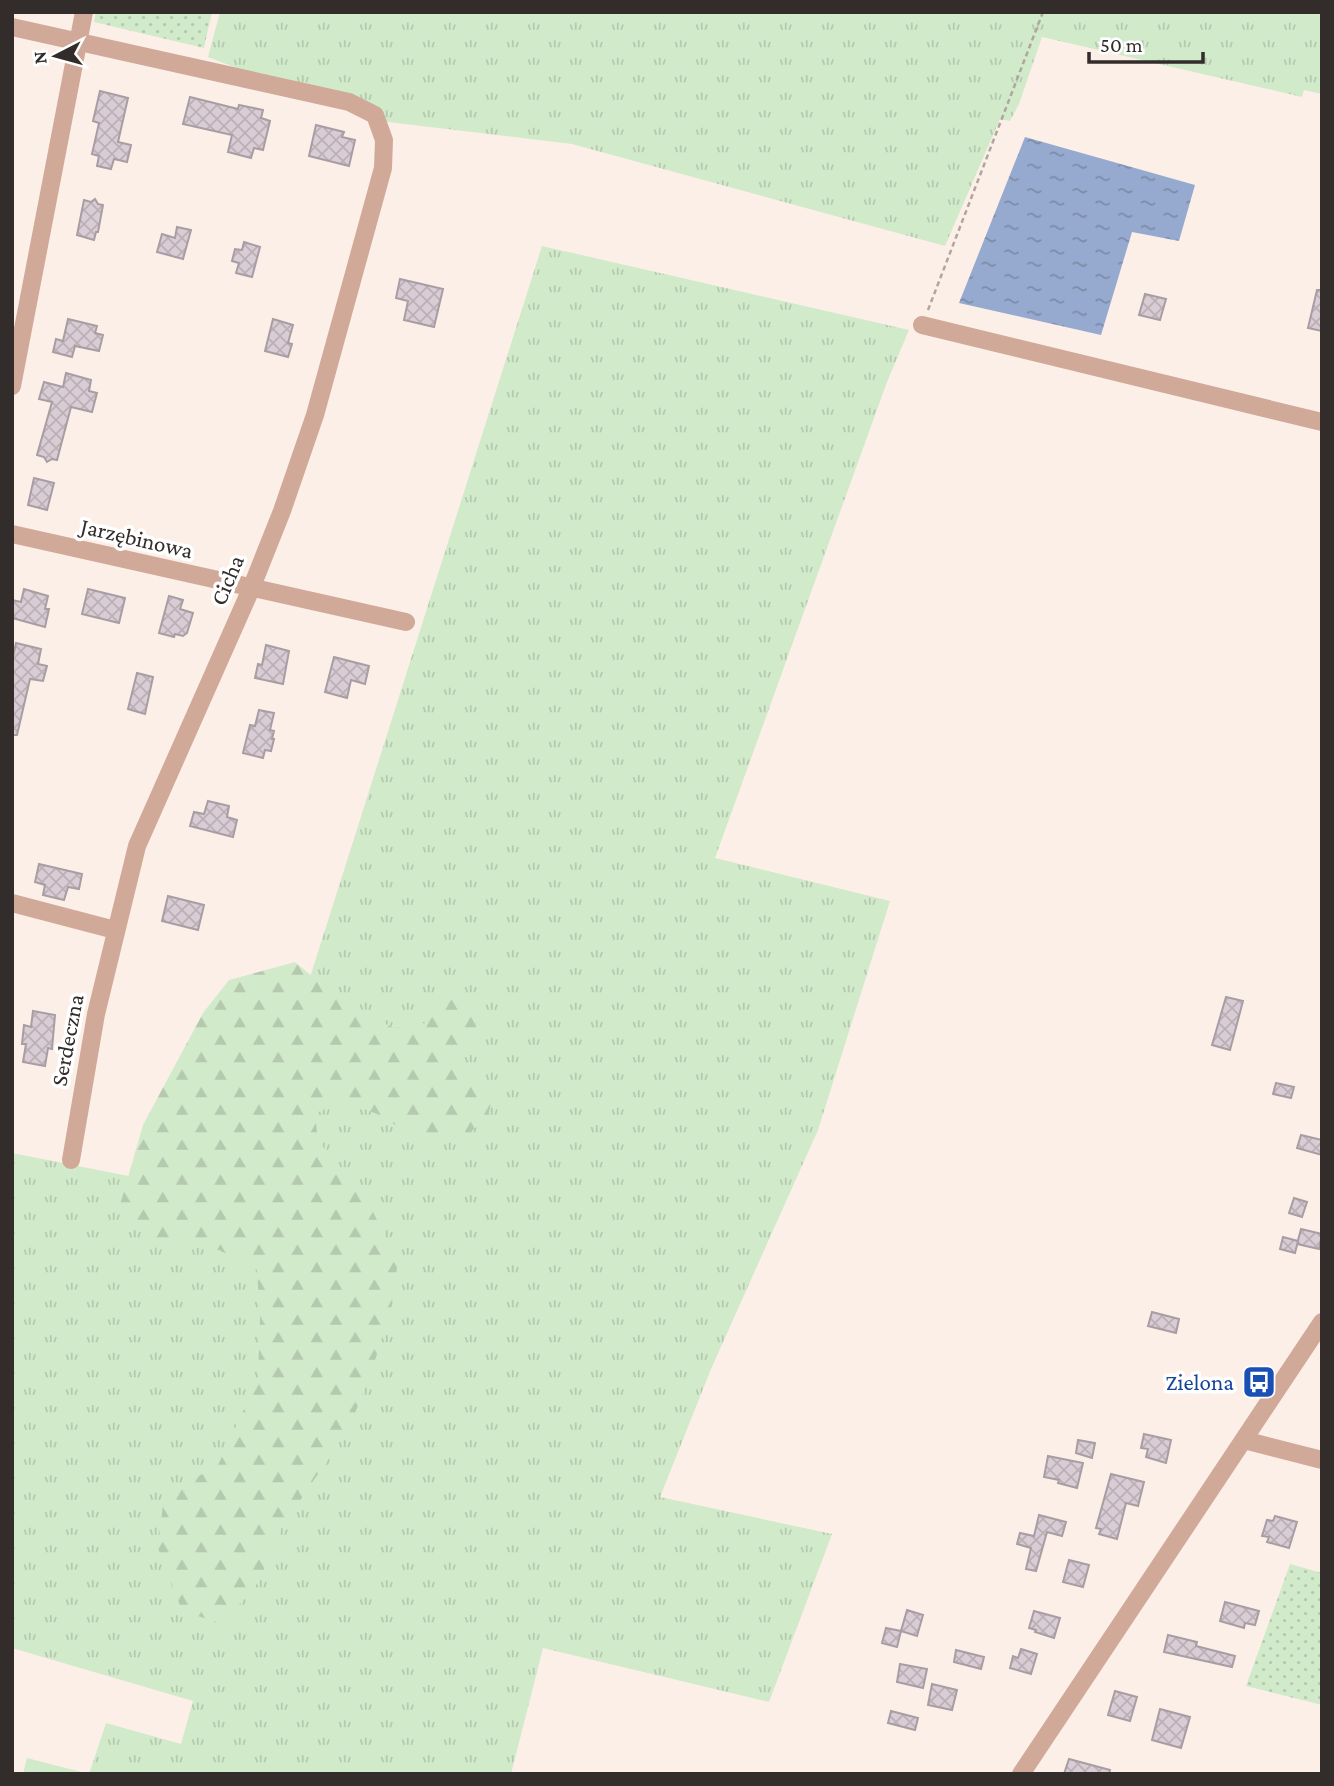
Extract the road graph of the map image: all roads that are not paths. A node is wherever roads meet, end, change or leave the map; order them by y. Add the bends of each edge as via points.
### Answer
1 (84, 12) edge
2 (12, 27) edge
3 (78, 43) junction
4 (922, 326) road end
5 (12, 386) edge
6 (1322, 422) edge
7 (12, 534) edge
8 (251, 589) junction
9 (406, 622) dead end
10 (12, 903) edge
11 (115, 930) junction
12 (71, 1160) dead end
13 (1322, 1322) edge
14 (1244, 1440) junction
15 (1322, 1460) edge
16 (1021, 1774) edge

1 - 3 street
2 - 3 street
3 - 5 street
3 - 8 street, Cicha via 349,102 375,115 384,140 383,168 315,415
4 - 6 street
7 - 8 street, Jarzębinowa
8 - 9 street, Jarzębinowa
8 - 11 street, Cicha via 137,846
10 - 11 street
11 - 12 street, Serdeczna
13 - 14 street
14 - 15 street
14 - 16 street

